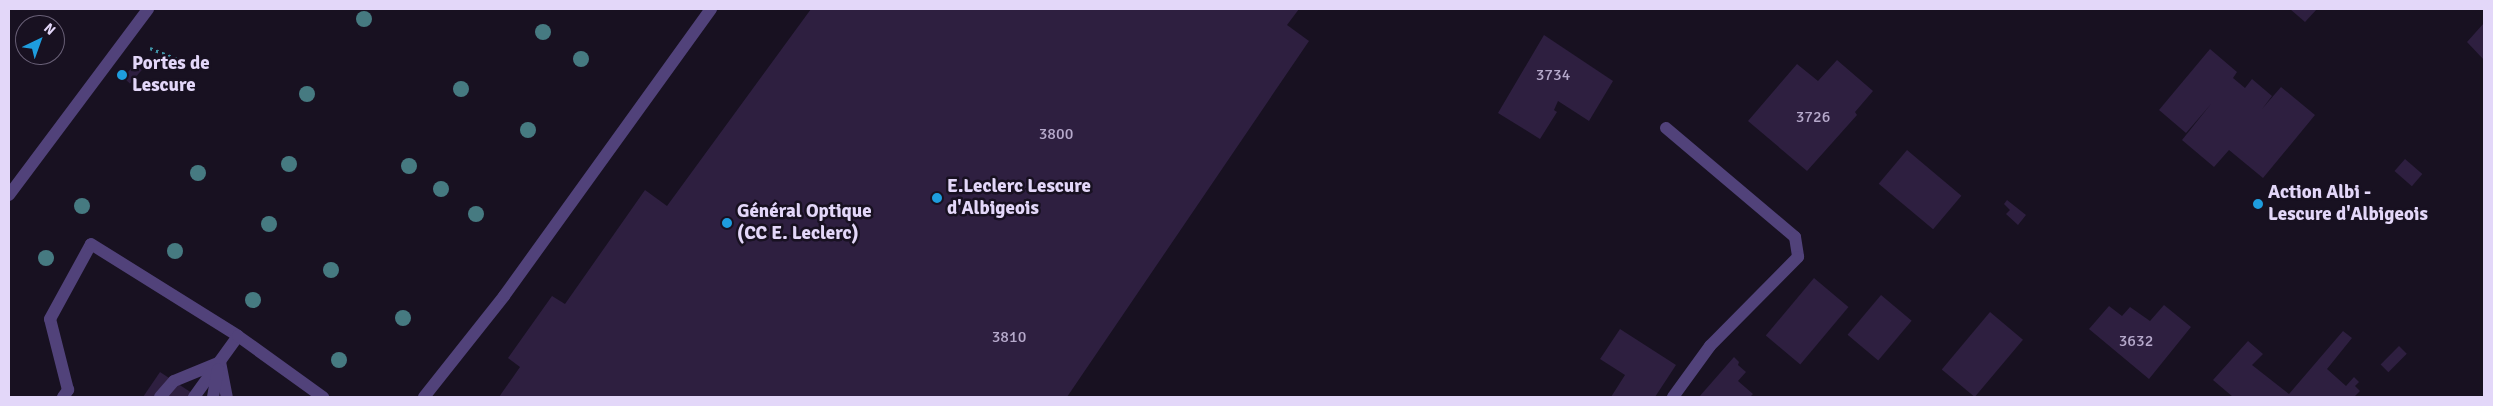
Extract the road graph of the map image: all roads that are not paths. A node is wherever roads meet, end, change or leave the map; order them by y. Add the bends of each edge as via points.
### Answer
1 (148, 9) edge
2 (711, 9) edge
3 (1666, 128) dead end
4 (9, 194) edge
5 (238, 336) junction
6 (220, 362) junction
7 (63, 397) edge
8 (160, 397) edge
9 (194, 397) edge
10 (213, 397) edge
11 (227, 397) edge
12 (323, 397) edge
13 (424, 397) edge
14 (1674, 397) edge

1 - 4 street
2 - 13 street via 504,296
3 - 14 street via 1795,236 1798,257 1710,346
5 - 6 street
5 - 7 street via 91,244 50,319 68,390
5 - 12 street
6 - 8 street via 174,381
6 - 9 street
6 - 10 street
6 - 11 street

